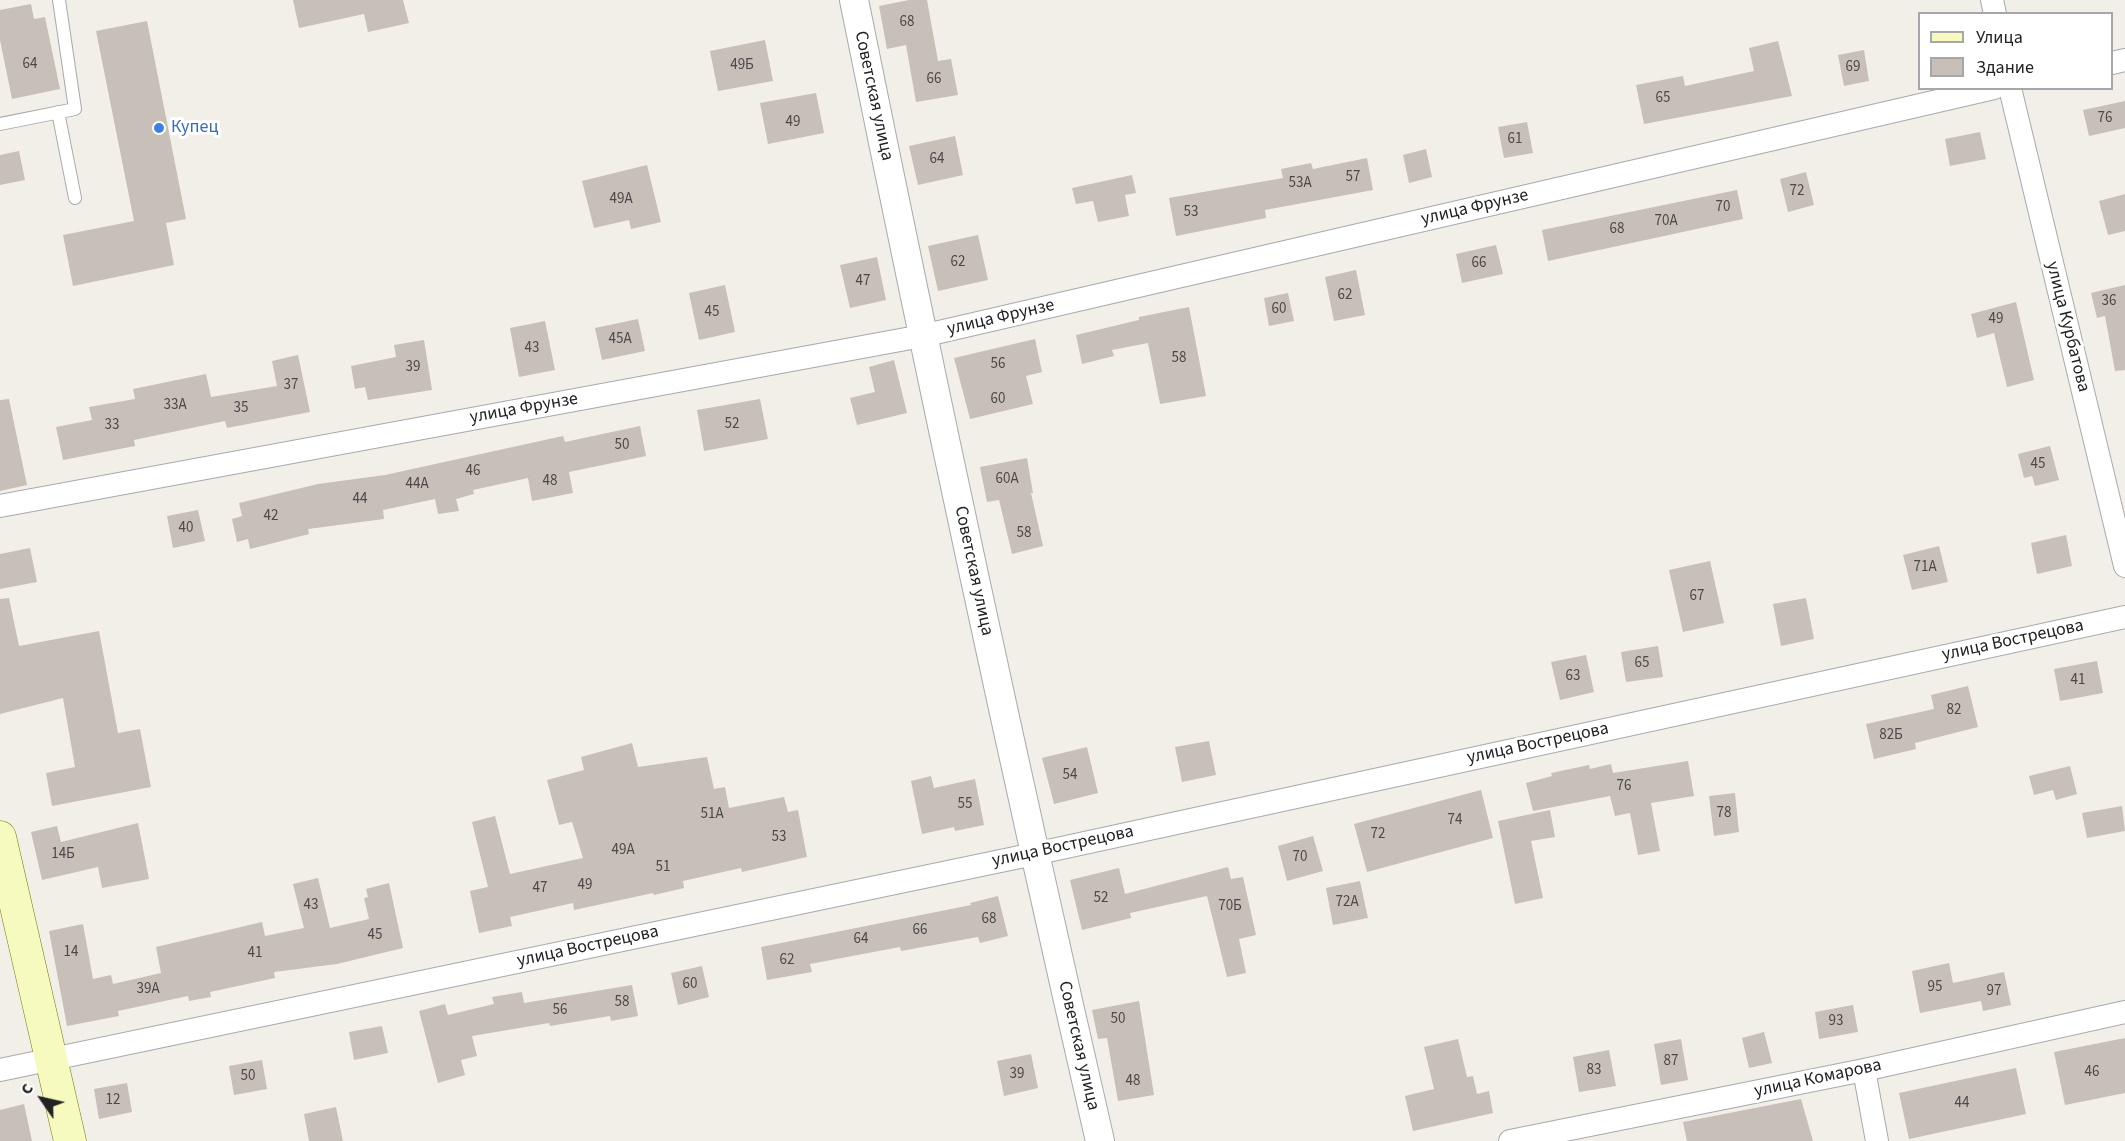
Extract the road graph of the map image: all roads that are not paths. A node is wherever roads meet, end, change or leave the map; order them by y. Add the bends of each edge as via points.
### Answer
1 (59, 0) edge
2 (854, 0) edge
3 (1985, 90) edge
4 (2010, 90) edge
5 (58, 112) junction
6 (0, 124) edge
7 (75, 198) dead end
8 (922, 336) junction
9 (0, 506) edge
10 (2125, 566) edge
11 (2125, 617) edge
12 (0, 837) edge
13 (1034, 854) junction
14 (2125, 1012) edge
15 (51, 1059) junction
16 (0, 1070) edge
17 (1864, 1070) junction
18 (70, 1141) edge
19 (1100, 1141) edge
20 (1512, 1141) edge
21 (1877, 1141) edge

1 - 5 lane via 75,109
2 - 8 street, Советская улица
3 - 8 street, улица Фрунзе
4 - 10 street, улица Курбатова
5 - 6 lane
5 - 7 lane
8 - 9 street, улица Фрунзе
8 - 13 street, Советская улица
11 - 13 street, улица Вострецова
12 - 15 main road
13 - 15 street, улица Вострецова
13 - 19 street, Советская улица
14 - 17 street, улица Комарова
15 - 16 street, улица Вострецова
15 - 18 main road
17 - 20 street, улица Комарова
17 - 21 street

